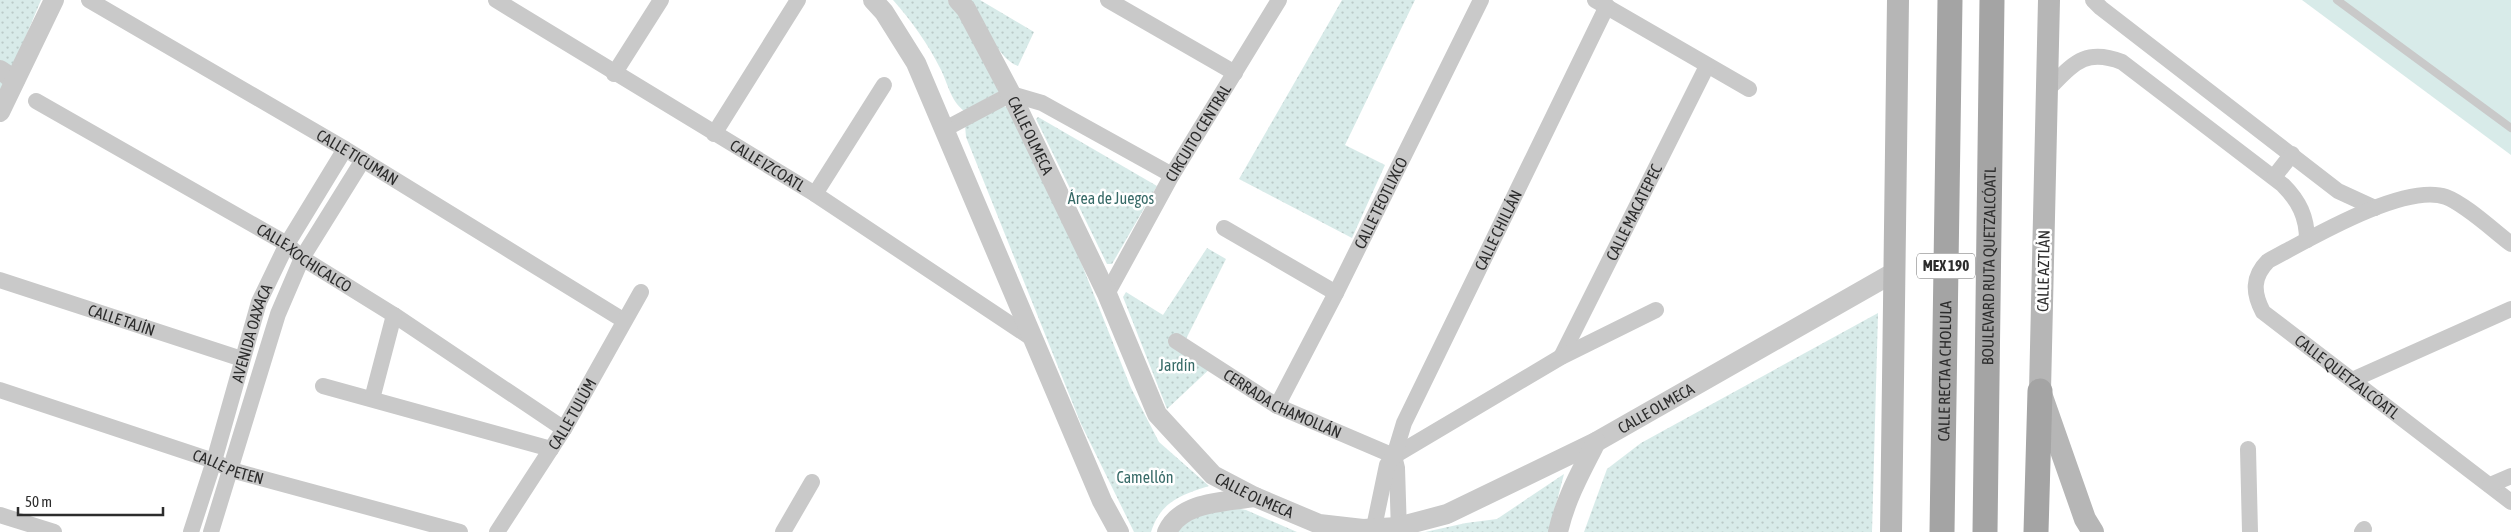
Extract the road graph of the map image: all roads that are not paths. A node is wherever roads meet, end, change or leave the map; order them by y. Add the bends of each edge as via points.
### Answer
1 (54, 0) edge
2 (89, 0) edge
3 (496, 0) edge
4 (661, 0) edge
5 (798, 0) edge
6 (873, 0) edge
7 (958, 0) edge
8 (1108, 0) edge
9 (1279, 0) edge
10 (1481, 0) edge
11 (1898, 0) edge
12 (1950, 0) edge
13 (1992, 0) edge
14 (2049, 0) edge
15 (2093, 0) edge
16 (2337, 0) edge
17 (1601, 3) edge
18 (524, 7) edge
19 (1707, 66) junction
20 (1235, 73) junction
21 (614, 74) junction
22 (7, 75) edge
23 (884, 85) dead end
24 (1749, 89) dead end
25 (2046, 91) junction
26 (1011, 94) junction
27 (36, 101) dead end
28 (0, 112) edge
29 (2511, 128) edge
30 (945, 129) junction
31 (714, 134) junction
32 (345, 149) junction
33 (2292, 154) junction
34 (362, 160) junction
35 (1172, 175) junction
36 (2274, 176) junction
37 (815, 194) junction
38 (2375, 208) junction
39 (1224, 228) dead end
40 (2307, 240) junction
41 (287, 244) junction
42 (2511, 244) edge
43 (302, 258) junction
44 (1893, 273) junction
45 (0, 280) edge
46 (640, 292) dead end
47 (1336, 293) junction
48 (1107, 294) junction
49 (2511, 309) edge
50 (1656, 310) dead end
51 (394, 315) junction
52 (623, 320) junction
53 (1033, 339) junction
54 (1176, 341) dead end
55 (1561, 357) junction
56 (242, 359) junction
57 (2352, 380) junction
58 (323, 386) dead end
59 (0, 390) edge
60 (2040, 391) junction
61 (372, 399) junction
62 (1277, 406) junction
63 (564, 429) junction
64 (1596, 442) junction
65 (551, 449) junction
66 (2248, 449) dead end
67 (1394, 456) junction
68 (1943, 456) junction
69 (214, 461) junction
70 (231, 470) junction
71 (2511, 476) edge
72 (812, 482) dead end
73 (2490, 485) junction
74 (1255, 497) junction
75 (2511, 502) edge
76 (0, 515) edge
77 (415, 526) edge
78 (1327, 528) edge
79 (1374, 530) edge
80 (1398, 530) edge
81 (54, 532) edge
82 (191, 532) edge
83 (211, 532) edge
84 (460, 532) edge
85 (497, 532) edge
86 (783, 532) edge
87 (1119, 532) edge
88 (1167, 532) edge
89 (1558, 532) edge
90 (1890, 532) edge
91 (1930, 532) edge
92 (1942, 532) edge
93 (1985, 532) edge
94 (2036, 532) edge
95 (2093, 532) edge
96 (2250, 532) edge

1 - 22 street
2 - 32 street, CALLE TICUMAN
3 - 18 street, CALLE IZCOATL
4 - 21 street
5 - 31 street
6 - 30 street via 916,63
7 - 26 street, CALLE OLMECA via 966,9
8 - 20 street
9 - 20 street, CIRCUITO CENTRAL
10 - 47 street, CALLE TEOTLIXCO
11 - 44 main road
12 - 68 main road, CALLE RECTA A CHOLULA / MEX 190
13 - 93 main road, BOULEVARD RUTA QUETZALCÓATL / MEX 190
14 - 25 main road, CALLE AZTLÁN
15 - 33 street
16 - 29 lane
17 - 19 street
17 - 67 street, CALLE CHILLÁN via 1404,423
18 - 21 street, CALLE IZCOATL
19 - 24 street
19 - 55 street, CALLE MACATEPEC
20 - 35 street, CIRCUITO CENTRAL
21 - 31 street, CALLE IZCOATL
22 - 28 street
23 - 37 street
25 - 36 street via 2079,60 2106,56 2122,62
25 - 60 main road, CALLE AZTLÁN
26 - 30 street
26 - 35 street via 1042,103
26 - 48 street, CALLE OLMECA
27 - 41 street, CALLE XOCHICALCO
30 - 53 street
31 - 37 street, CALLE IZCOATL
32 - 34 street, CALLE TICUMAN
32 - 41 street, AVENIDA OAXACA
33 - 36 street
33 - 38 street via 2338,191
34 - 43 street, AVENIDA OAXACA
34 - 52 street, CALLE TICUMAN
35 - 48 street, CIRCUITO CENTRAL
36 - 40 street via 2300,206
37 - 53 street, CALLE IZCOATL
38 - 40 street, CALLE QUETZALCÓATL
38 - 42 street, CALLE QUETZALCÓATL via 2422,194 2443,196
39 - 47 street
40 - 57 street, CALLE QUETZALCÓATL via 2262,268 2256,278 2256,298 2263,312
41 - 43 street, CALLE XOCHICALCO
41 - 56 street, AVENIDA OAXACA via 259,302
43 - 51 street, CALLE XOCHICALCO
43 - 70 street, AVENIDA OAXACA via 278,314
44 - 64 street, CALLE OLMECA
44 - 90 main road
45 - 56 street, CALLE TAJÍN
46 - 52 street, CALLE TULÚM
47 - 62 street, CALLE TEOTLIXCO
48 - 74 street, CALLE OLMECA via 1157,414 1214,475
49 - 57 street
50 - 55 street
51 - 61 street
51 - 63 street, CALLE XOCHICALCO
52 - 63 street, CALLE TULÚM
53 - 87 street via 1102,501
54 - 62 street, CERRADA CHAMOLLÁN
55 - 67 street
56 - 69 street, AVENIDA OAXACA
57 - 73 street, CALLE QUETZALCÓATL
58 - 61 street
59 - 69 street, CALLE PETEN
60 - 94 main road
60 - 95 main road, CALLE AZTLÁN
61 - 65 street
62 - 67 street, CERRADA CHAMOLLÁN
63 - 65 street, CALLE TULÚM
64 - 80 street, CALLE OLMECA via 1447,514
64 - 89 street via 1573,487
65 - 85 street, CALLE TULÚM
66 - 96 street
67 - 79 street, CALLE CHILLÁN via 1387,464
67 - 80 street, CALLE CHILLÁN via 1398,468
68 - 91 main road
68 - 92 main road, CALLE RECTA A CHOLULA / MEX 190
69 - 70 street, CALLE PETEN
69 - 82 street, AVENIDA OAXACA
70 - 77 street, CALLE PETEN
70 - 83 street, AVENIDA OAXACA
71 - 73 street
72 - 86 street
73 - 75 street, CALLE QUETZALCÓATL
74 - 78 street, CALLE OLMECA
74 - 88 street via 1209,504 1182,513
76 - 81 street
77 - 84 street, CALLE PETEN
78 - 79 street, CALLE OLMECA
79 - 80 street, CALLE OLMECA

